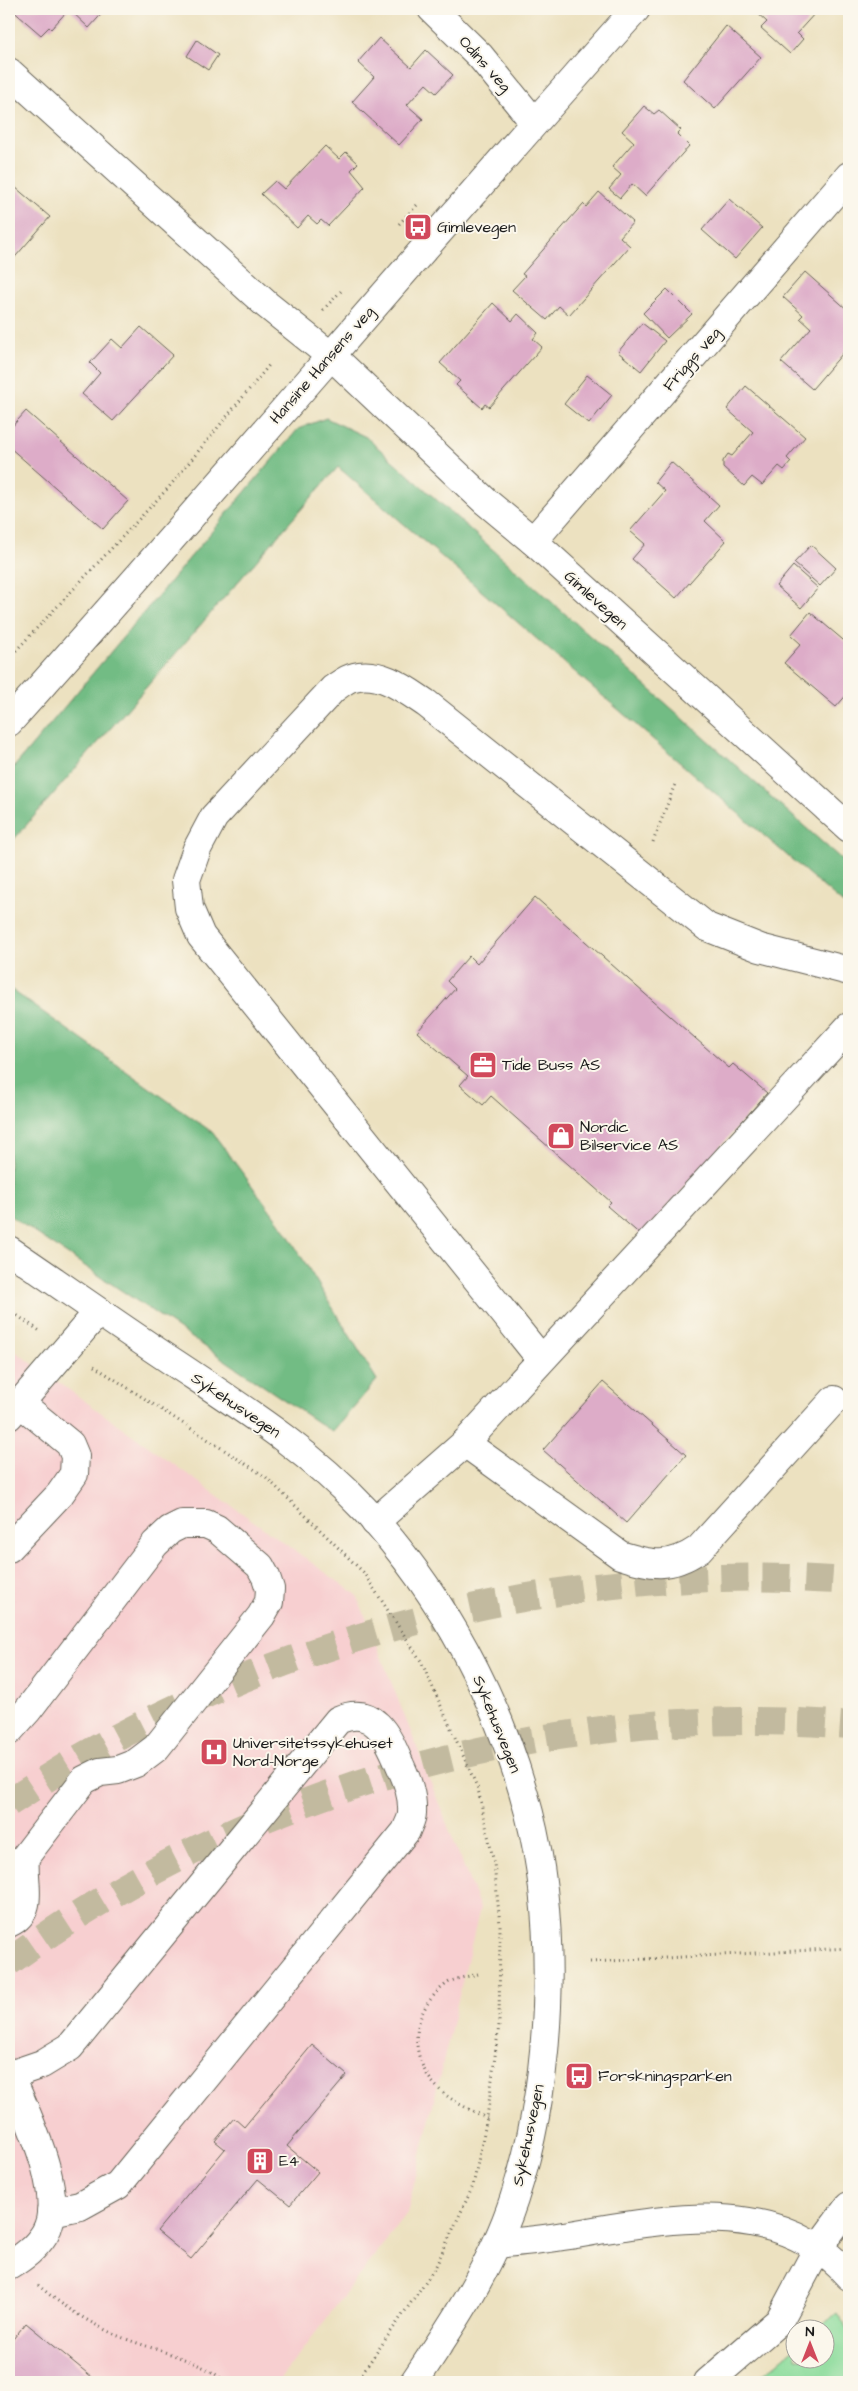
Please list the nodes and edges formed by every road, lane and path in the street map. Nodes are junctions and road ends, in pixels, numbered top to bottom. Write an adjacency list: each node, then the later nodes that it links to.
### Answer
1 (432, 9): 4 (street, Odins veg)
2 (636, 9): 4 (street, Hansine Hansens veg)
3 (9, 72): 6 (street, Gimlevegen)
4 (534, 122): 6 (street, Hansine Hansens veg)
5 (849, 176): 8 (street, Friggs veg)
6 (330, 355): 8 (street, Gimlevegen); 10 (street, Hansine Hansens veg)
7 (270, 364): 9 (path)
8 (533, 541): 12 (street, Gimlevegen)
9 (9, 658)
10 (9, 722)
11 (675, 784): 13 (path)
12 (846, 819)
13 (641, 874): 14 (street); 20 (street)
14 (849, 971)
15 (849, 1026): 20 (street)
16 (9, 1250): 18 (street, Sykehusvegen)
17 (9, 1310): 19 (path)
18 (98, 1312): 22 (street); 24 (street, Sykehusvegen)
19 (47, 1336)
20 (541, 1359): 23 (street)
21 (834, 1400): 23 (street)
22 (14, 1409): 25 (street)
23 (465, 1442): 24 (street)
24 (375, 1522): 35 (street, Sykehusvegen)
25 (9, 1548)
26 (9, 1732): 27 (street)
27 (9, 1923)
28 (849, 1948): 29 (path)
29 (590, 1962)
30 (478, 1974): 32 (path)
31 (9, 2074): 34 (street); 34 (street)
32 (487, 2118)
33 (849, 2206): 36 (street)
34 (51, 2212): 37 (street)
35 (497, 2244): 36 (street); 40 (street, Sykehusvegen)
36 (818, 2248): 38 (street); 41 (street)
37 (11, 2265): 39 (path)
38 (849, 2276)
39 (225, 2382)
40 (414, 2382)
41 (708, 2382)

